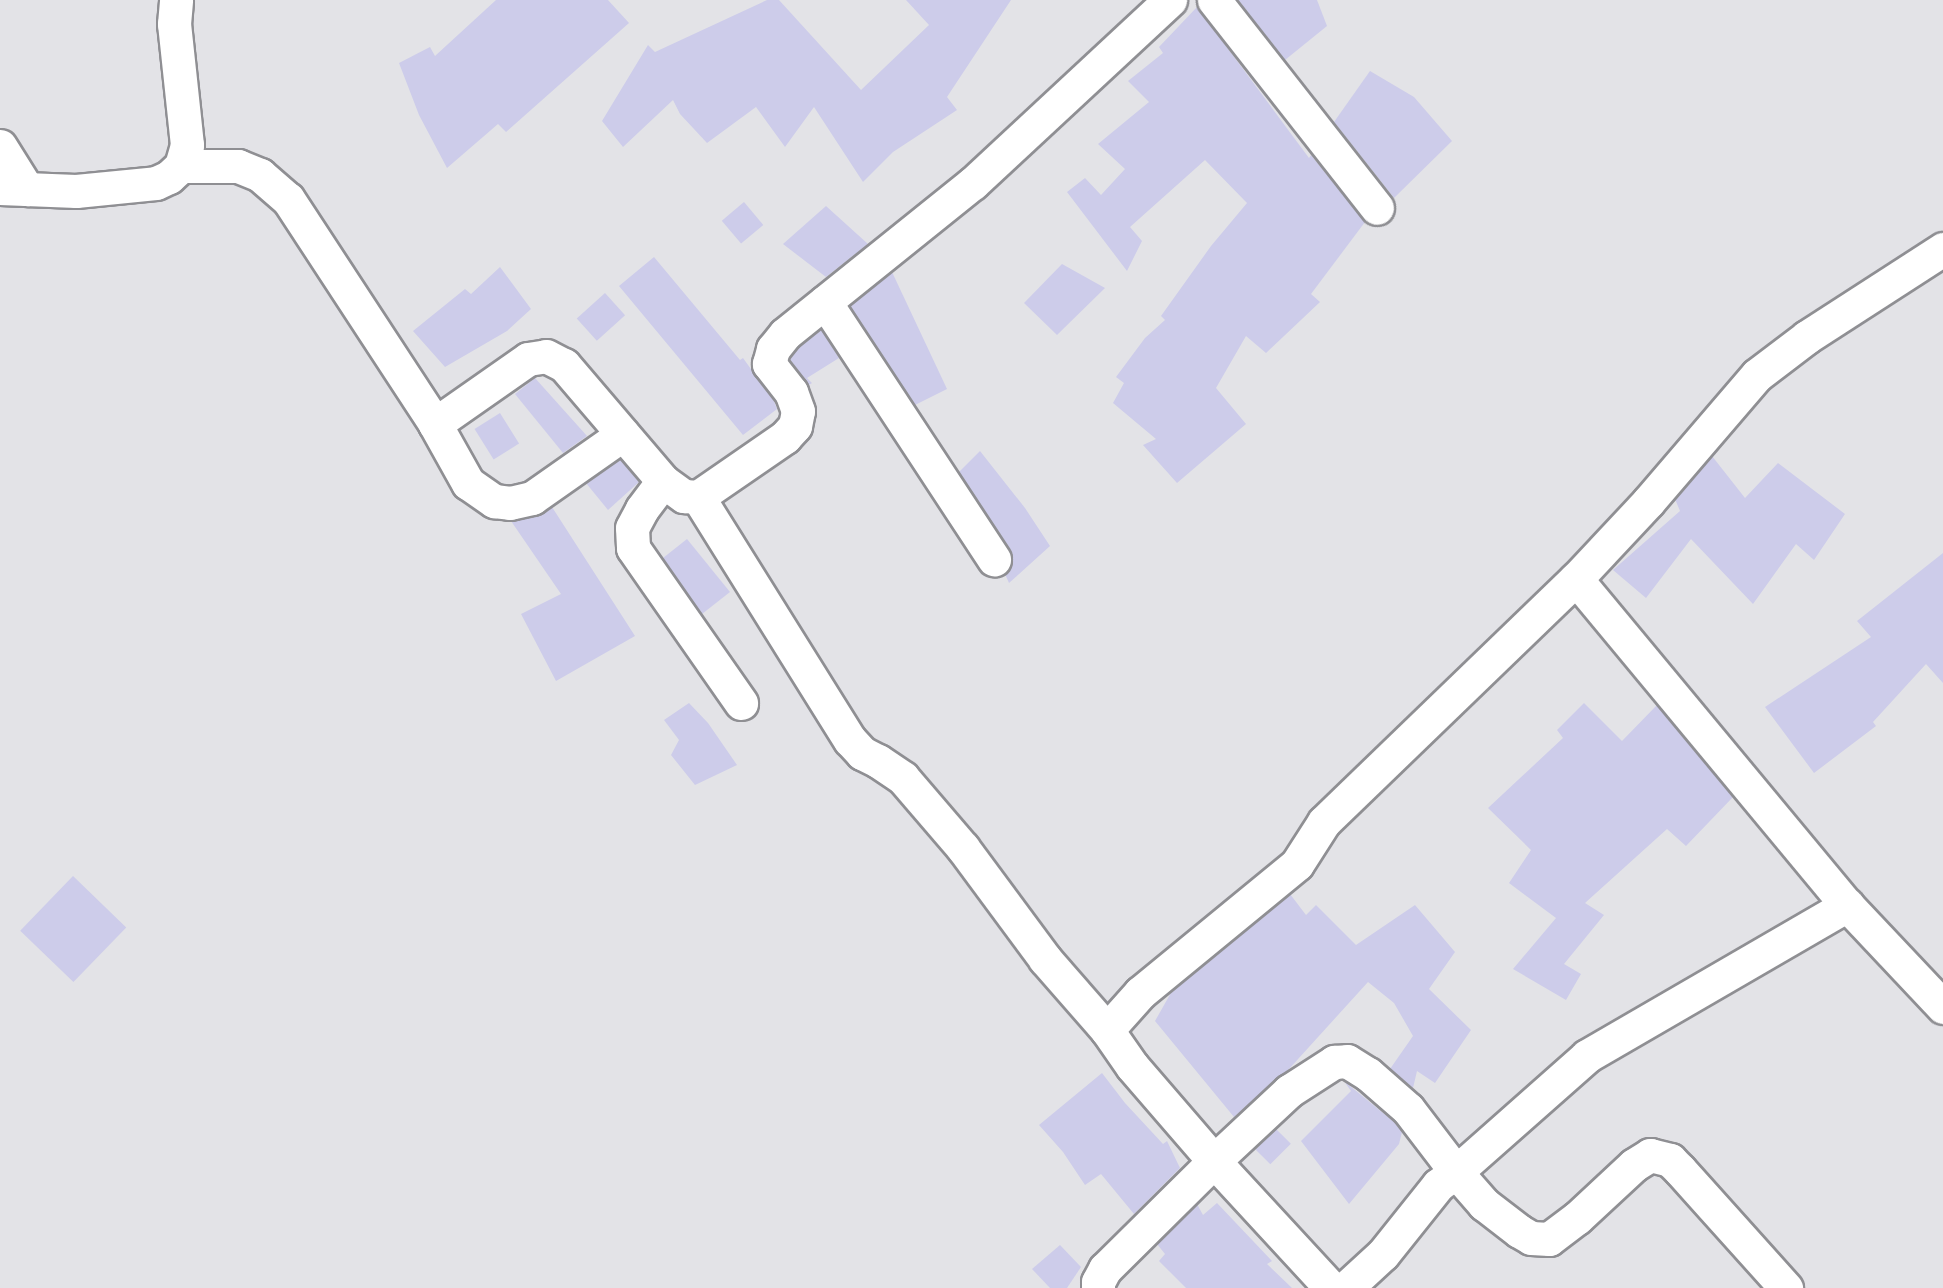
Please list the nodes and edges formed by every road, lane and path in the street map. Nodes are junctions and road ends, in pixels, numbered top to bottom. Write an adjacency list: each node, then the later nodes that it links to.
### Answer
1 (176, 0): 5 (street)
2 (1170, 0): 9 (street)
3 (1214, 0): 7 (street)
4 (0, 146): 6 (street)
5 (181, 166): 6 (street); 10 (street)
6 (14, 189)
7 (1377, 208)
8 (1943, 249): 15 (street)
9 (825, 302): 13 (street); 14 (street)
10 (435, 424): 11 (street); 11 (street)
11 (623, 434): 12 (street)
12 (663, 481): 13 (street); 16 (street)
13 (698, 497): 19 (street)
14 (994, 559)
15 (1576, 579): 17 (street); 19 (street)
16 (741, 704)
17 (1847, 905): 18 (street); 21 (street)
18 (1943, 1007)
19 (1107, 1030): 20 (street)
20 (1214, 1161): 21 (street); 22 (street); 23 (street)
21 (1456, 1172): 24 (street); 25 (street)
22 (1098, 1288)
23 (1331, 1288)
24 (1346, 1288)
25 (1786, 1288)

